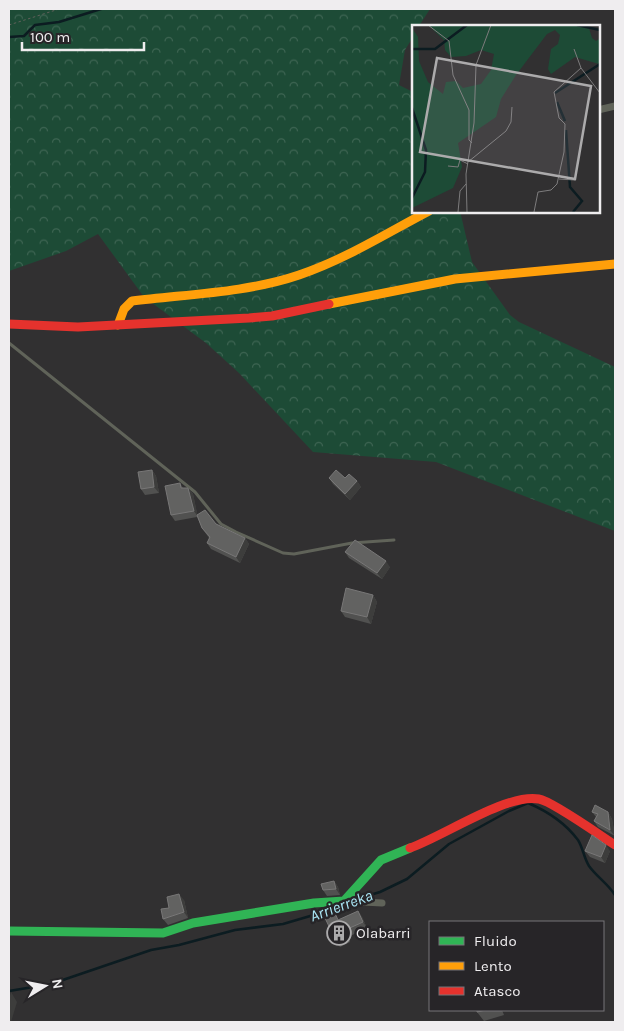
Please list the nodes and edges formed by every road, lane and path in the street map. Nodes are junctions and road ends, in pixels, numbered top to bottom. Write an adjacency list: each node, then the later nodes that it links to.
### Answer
1 (59, 9): 2 (path)
2 (9, 25)
3 (615, 106): 4 (street)
4 (599, 110)
5 (427, 212): 8 (street)
6 (615, 264): 8 (street)
7 (9, 324): 8 (street)
8 (118, 325)
9 (9, 343): 10 (lane)
10 (394, 540)
11 (615, 844): 12 (street)
12 (344, 902): 13 (street); 14 (street)
13 (382, 903)
14 (9, 931)

